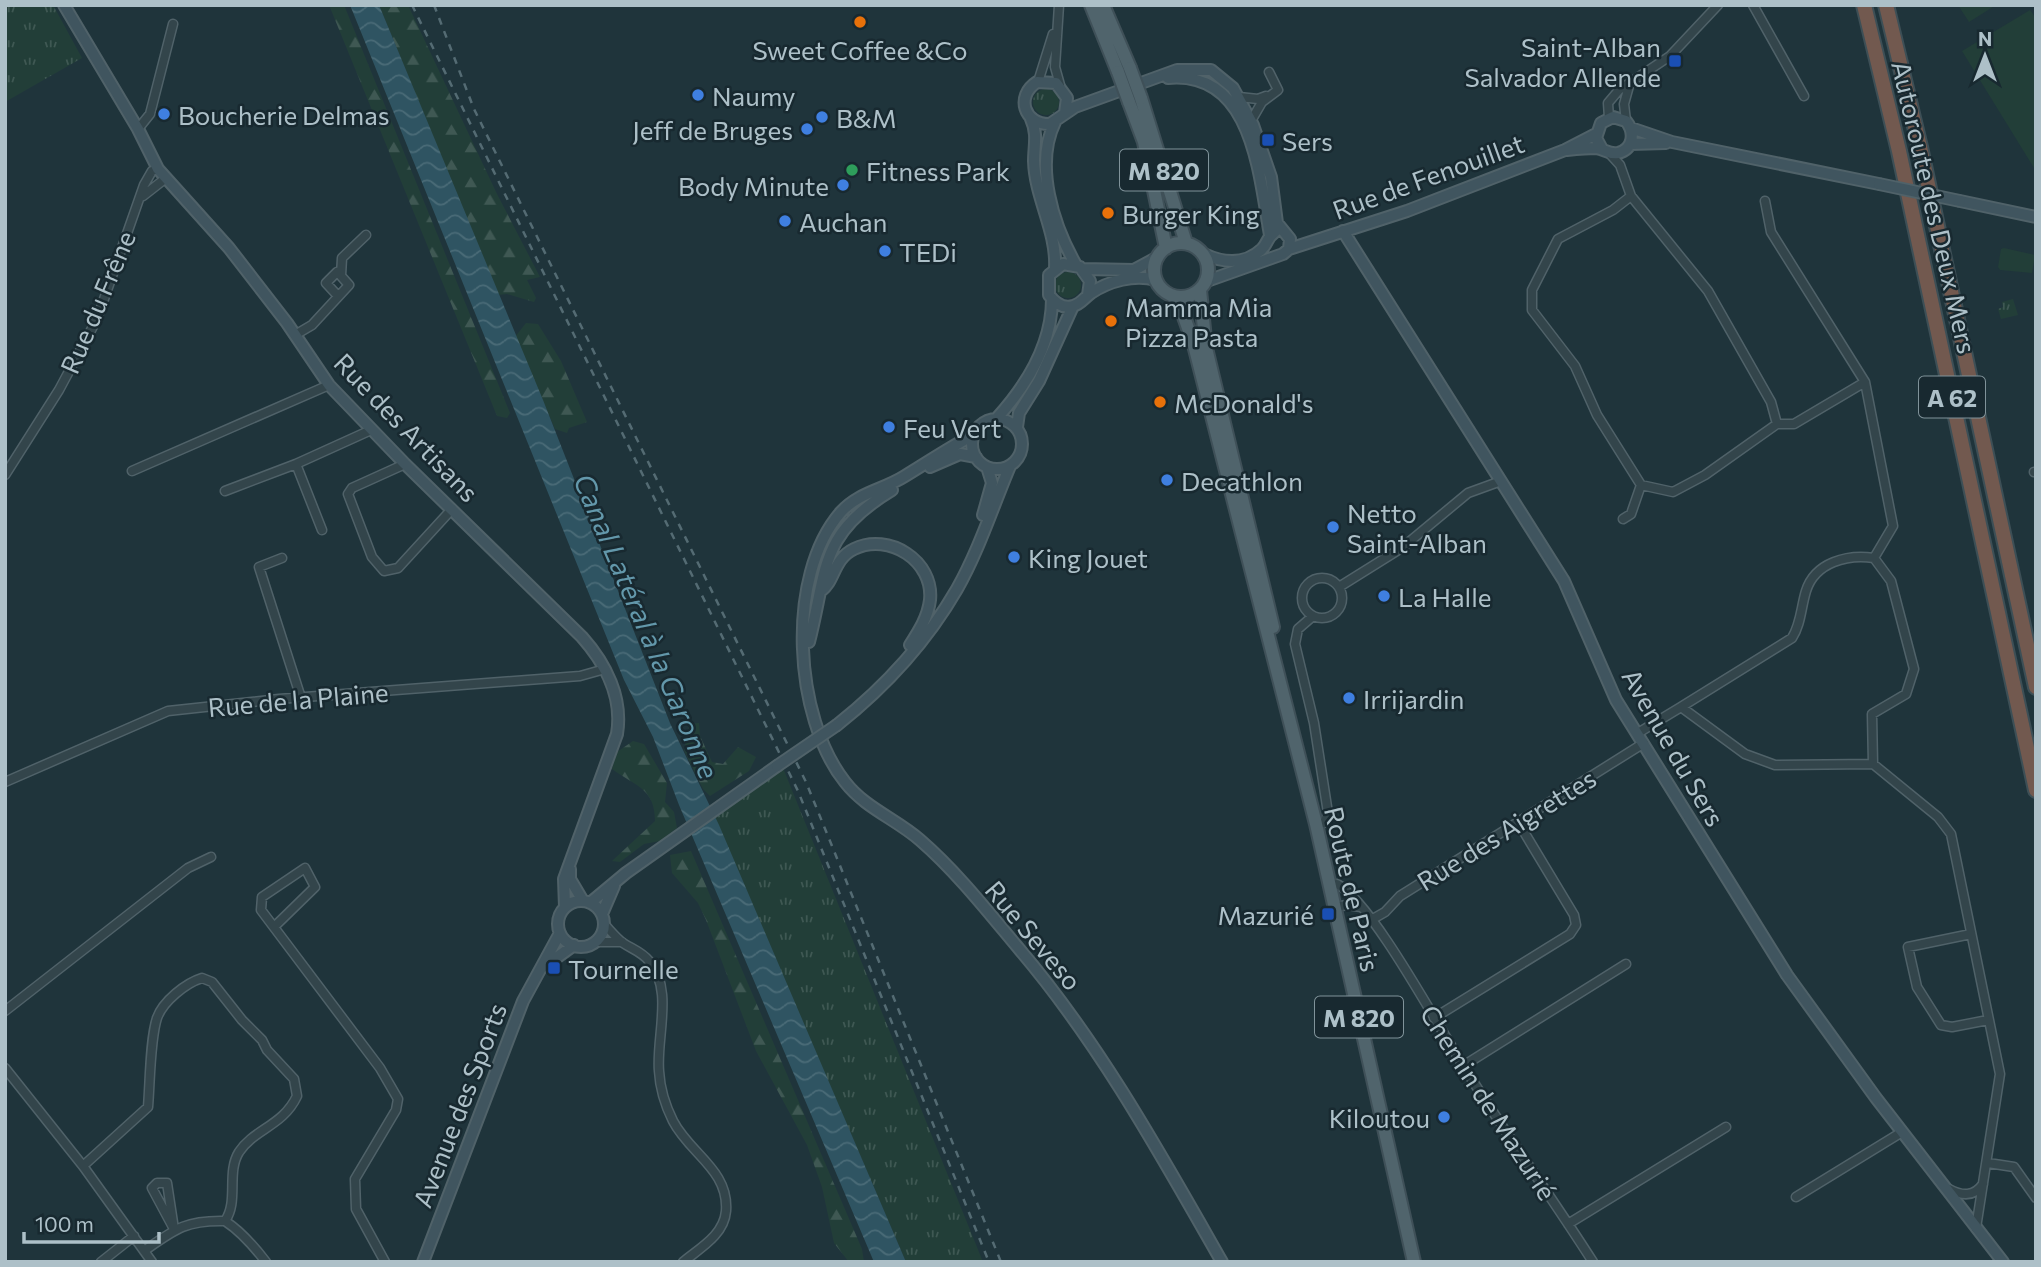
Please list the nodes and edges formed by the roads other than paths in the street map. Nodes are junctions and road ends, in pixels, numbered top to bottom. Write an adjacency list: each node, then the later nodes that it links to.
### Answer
1 (64, 5): 27 (main road, Rue des Artisans)
2 (1091, 5): 10 (main road, M 820)
3 (1103, 5): 10 (main road, M 820)
4 (1718, 5): 14 (street)
5 (1753, 5): 17 (street)
6 (1864, 5): 92 (highway, Autoroute des Deux Mers / A 62)
7 (1886, 5): 85 (highway, Autoroute des Deux Mers / A 62)
8 (1058, 10): 13 (street); 15 (street)
9 (173, 24): 27 (street)
10 (1124, 70): 20 (main road, M 820, bridge)
11 (1269, 72): 16 (street)
12 (1155, 79): 18 (main road); 19 (main road); 41 (main road)
13 (1038, 82): 15 (main road); 23 (main road)
14 (1629, 86): 21 (street); 26 (street)
15 (1063, 89): 19 (main road); 22 (main road)
16 (1272, 93): 18 (street); 24 (street)
17 (1804, 96)
18 (1239, 97): 24 (main road)
19 (1098, 98): 22 (main road)
20 (1135, 100): 42 (main road, M 820); 43 (main road, M 820)
21 (1608, 112): 26 (main road, Rue de Fenouillet); 28 (main road, Rue de Fenouillet)
22 (1065, 113): 25 (main road)
23 (1031, 119): 25 (main road); 46 (main road)
24 (1251, 121): 41 (main road)
25 (1055, 122): 45 (main road)
26 (1629, 125): 29 (main road, Rue de Fenouillet); 30 (main road)
27 (138, 129): 34 (main road, Rue des Artisans)
28 (1596, 134): 31 (main road, Rue de Fenouillet); 32 (main road)
29 (1672, 142): 30 (main road, Rue de Fenouillet); 38 (main road, Rue de Fenouillet, bridge)
30 (1628, 147): 32 (main road, Rue de Fenouillet); 33 (street)
31 (1564, 150): 32 (main road, Rue de Fenouillet); 39 (main road, Rue de Fenouillet)
32 (1606, 152): 33 (street)
33 (1620, 164): 35 (street)
34 (162, 174): 36 (street, Rue du Frêne); 36 (street, Rue du Frêne); 55 (main road, Rue des Artisans)
35 (1631, 196): 59 (street); 71 (street)
36 (141, 198): 69 (street, Rue du Frêne)
37 (1765, 201): 56 (street)
38 (2036, 217)
39 (1343, 231): 41 (main road, Rue de Fenouillet); 70 (main road, Avenue du Sers)
40 (366, 236): 47 (street)
41 (1279, 240): 44 (main road); 49 (main road)
42 (1186, 243): 43 (main road); 44 (main road)
43 (1162, 252): 45 (main road); 48 (main road)
44 (1204, 254): 49 (main road)
45 (1079, 267): 46 (main road); 50 (main road)
46 (1055, 268): 53 (main road)
47 (341, 276): 51 (street); 51 (street)
48 (1156, 280): 50 (main road); 52 (main road)
49 (1203, 286): 52 (main road); 90 (main road, Route de Paris / M 820)
50 (1088, 295): 54 (main road)
51 (338, 296): 55 (street)
52 (1177, 297): 90 (main road, Route de Paris / M 820)
53 (1052, 299): 54 (main road); 58 (main road)
54 (1073, 306): 60 (main road)
55 (295, 335): 57 (main road, Rue des Artisans)
56 (1865, 382): 59 (street); 77 (street)
57 (329, 385): 61 (main road, Rue des Artisans); 68 (street)
58 (997, 418): 60 (main road); 62 (main road)
59 (1777, 424): 71 (street)
60 (1017, 427): 66 (main road)
61 (372, 430): 64 (street); 65 (main road, Rue des Artisans)
62 (973, 435): 63 (main road); 82 (main road, Rue Seveso)
63 (975, 457): 67 (main road); 79 (main road, Rue Seveso)
64 (296, 464): 72 (street); 75 (street)
65 (405, 464): 73 (main road, Rue des Artisans); 73 (street)
66 (1010, 466): 67 (main road); 81 (main road)
67 (987, 467): 81 (main road)
68 (132, 471)
69 (5, 475)
70 (1501, 481): 78 (street); 88 (main road, Avenue du Sers)
71 (1642, 485): 74 (street)
72 (225, 491)
73 (452, 509): 83 (main road, Rue des Artisans)
74 (1623, 519)
75 (322, 530)
76 (282, 558): 86 (street)
77 (1874, 558): 87 (street, Rue des Aigrettes); 89 (street)
78 (1339, 587): 80 (street); 80 (street)
79 (818, 592): 82 (main road, Rue Seveso); 84 (main road)
80 (1313, 616): 93 (street)
81 (938, 618): 84 (main road)
82 (806, 659): 138 (main road, Rue Seveso)
83 (605, 669): 86 (street, Rue de la Plaine); 96 (main road, Rue des Artisans)
84 (887, 681): 98 (main road, bridge)
85 (2036, 687)
86 (302, 698): 91 (street, Rue de la Plaine)
87 (1681, 707): 88 (street, Rue des Aigrettes); 89 (street)
88 (1641, 738): 94 (street, Rue des Aigrettes); 119 (main road, Avenue du Sers)
89 (1873, 764): 107 (street)
90 (1303, 772): 93 (main road, Route de Paris / M 820)
91 (5, 782)
92 (2036, 790)
93 (1322, 822): 97 (main road, Route de Paris / M 820)
94 (1518, 822): 104 (street, Rue des Aigrettes); 114 (street)
95 (211, 857): 113 (street)
96 (570, 866): 99 (main road); 100 (main road, Rue des Artisans)
97 (1330, 885): 101 (main road, Route de Paris / M 820); 102 (street, Chemin de Mazurié)
98 (614, 886): 99 (main road); 103 (main road)
99 (587, 902): 100 (main road); 103 (main road)
100 (565, 907): 106 (main road)
101 (1335, 907): 102 (street); 139 (main road, Route de Paris / M 820)
102 (1361, 907): 104 (street, Chemin de Mazurié)
103 (603, 919): 108 (main road); 109 (street)
104 (1371, 920): 114 (street, Chemin de Mazurié)
105 (274, 927): 105 (street); 135 (street)
106 (560, 933): 110 (main road); 112 (main road, Avenue des Sports)
107 (1971, 934): 115 (street); 115 (street)
108 (594, 942): 109 (street); 110 (main road)
109 (622, 942): 137 (street)
110 (574, 945): 112 (main road, Avenue des Sports)
111 (1626, 964): 116 (street)
112 (542, 967): 136 (main road, Avenue des Sports)
113 (5, 1011)
114 (1434, 1018): 116 (street, Chemin de Mazurié)
115 (1989, 1020): 120 (street)
116 (1463, 1066): 127 (street, Chemin de Mazurié)
117 (5, 1068): 121 (street)
118 (1726, 1127): 127 (street)
119 (1902, 1132): 123 (main road, Avenue du Sers); 124 (street)
120 (1988, 1163): 122 (street); 125 (street)
121 (83, 1166): 126 (street); 130 (street)
122 (1985, 1182): 123 (street); 128 (street)
123 (1941, 1183): 128 (main road, Avenue du Sers)
124 (1796, 1197)
125 (2036, 1198)
126 (225, 1221): 129 (street); 134 (street)
127 (1568, 1224): 140 (street, Chemin de Mazurié)
128 (1976, 1228): 141 (main road, Avenue du Sers)
129 (174, 1229): 129 (street); 131 (street)
130 (134, 1236): 131 (street); 132 (street)
131 (144, 1251): 133 (street)
132 (101, 1262)
133 (152, 1262)
134 (266, 1262)
135 (384, 1262)
136 (423, 1262)
137 (683, 1262)
138 (1222, 1262)
139 (1415, 1262)
140 (1593, 1262)
141 (2003, 1262)

